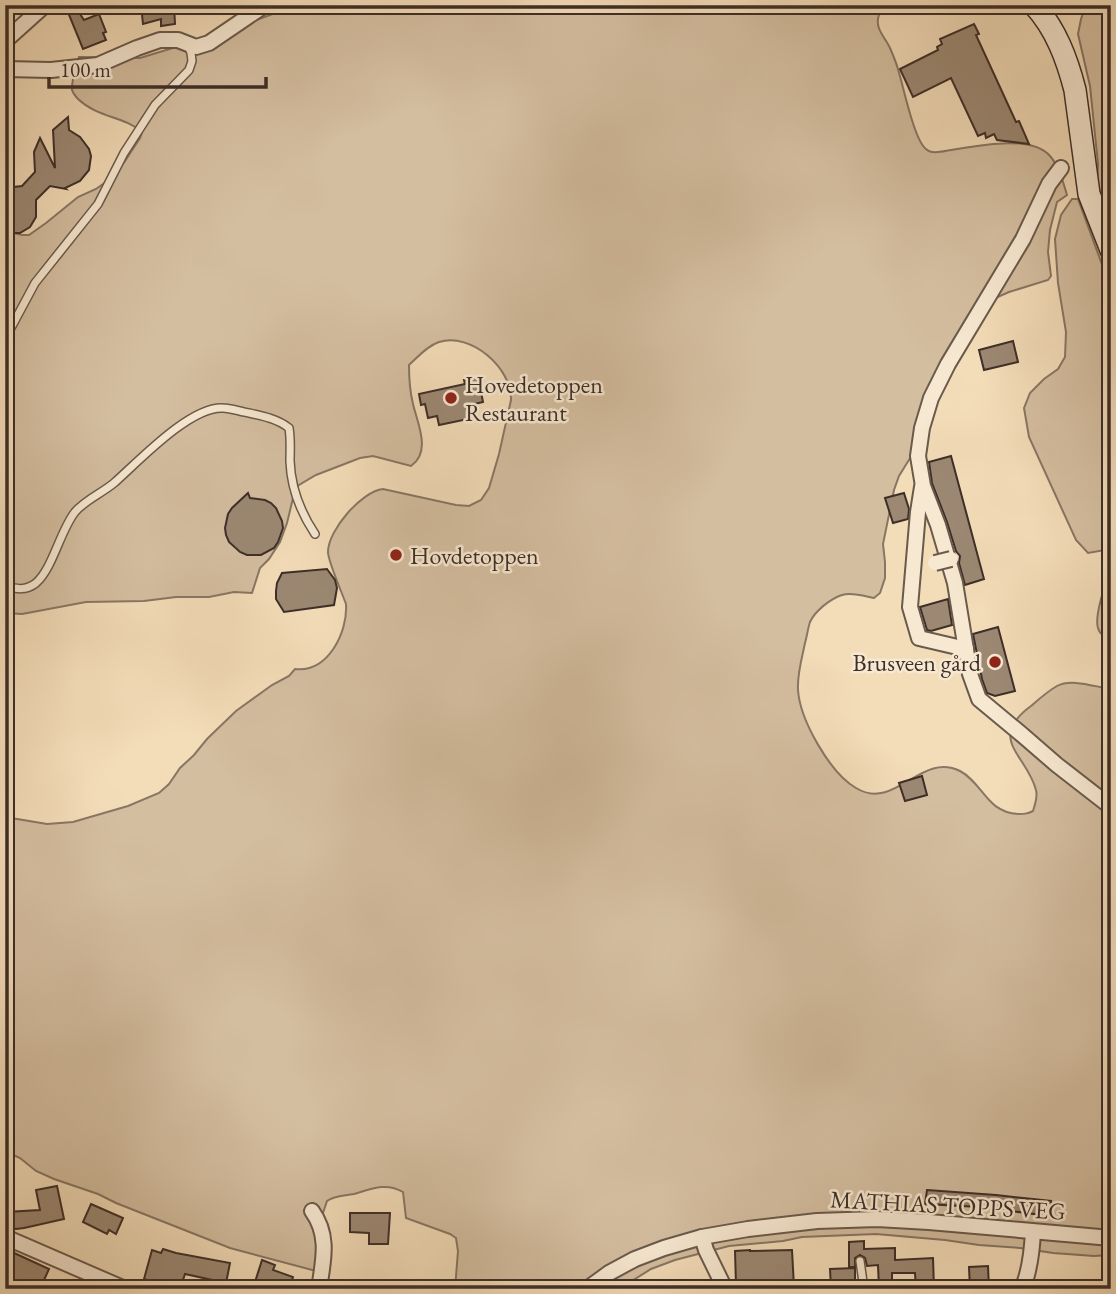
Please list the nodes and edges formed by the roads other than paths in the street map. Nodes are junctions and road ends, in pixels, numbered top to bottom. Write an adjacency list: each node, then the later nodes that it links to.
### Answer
1 (45, 5): 4 (street)
2 (265, 5): 5 (street)
3 (1034, 5): 8 (main road)
4 (5, 41)
5 (187, 44): 6 (street); 10 (lane)
6 (5, 69)
7 (1061, 168): 8 (lane); 11 (street)
8 (1085, 170): 9 (main road)
9 (1111, 250)
10 (5, 339)
11 (923, 486): 14 (street); 16 (street)
12 (315, 534): 15 (lane)
13 (951, 559): 14 (street, bridge)
14 (913, 567): 16 (street)
15 (5, 586)
16 (966, 649): 17 (street)
17 (1111, 807)
18 (312, 1211): 25 (street)
19 (1033, 1232): 21 (street, MATHIAS TOPPS VEG); 22 (street, MATHIAS TOPPS VEG); 29 (street)
20 (5, 1237): 24 (street)
21 (702, 1237): 26 (street, MATHIAS TOPPS VEG); 27 (street)
22 (1111, 1238)
23 (860, 1261): 28 (lane)
24 (125, 1289)
25 (320, 1289)
26 (587, 1289)
27 (725, 1289)
28 (864, 1289)
29 (1023, 1289)

